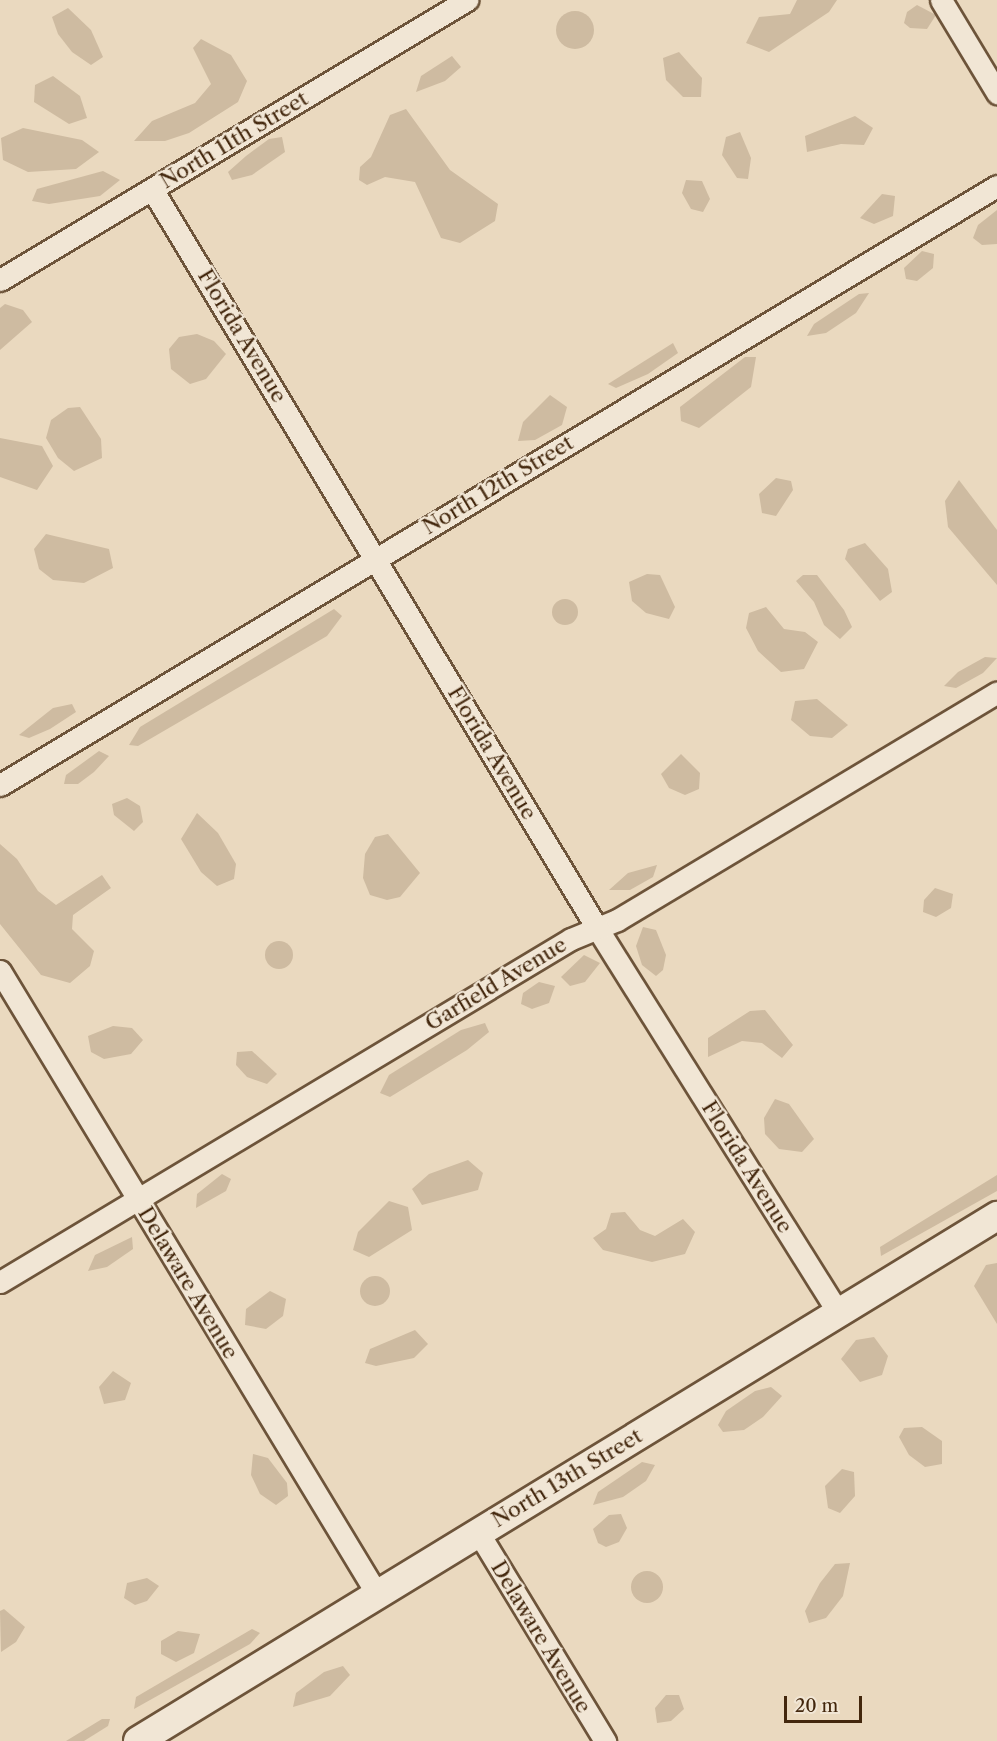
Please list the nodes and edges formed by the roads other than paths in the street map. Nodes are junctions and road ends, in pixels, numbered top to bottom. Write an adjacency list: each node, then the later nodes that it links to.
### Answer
1 (467, 0): 5 (street, North 11th Street)
2 (941, 0): 3 (street)
3 (997, 93)
4 (997, 186): 7 (street, North 12th Street)
5 (152, 189): 6 (street, North 11th Street); 7 (street, Florida Avenue)
6 (0, 280)
7 (376, 559): 9 (street, North 12th Street); 10 (street, Florida Avenue)
8 (997, 693): 10 (street, Garfield Avenue)
9 (0, 785)
10 (597, 928): 12 (street, Garfield Avenue); 15 (street, Florida Avenue)
11 (0, 971): 12 (street, Delaware Avenue)
12 (138, 1199): 14 (street, Garfield Avenue); 17 (street, Delaware Avenue)
13 (997, 1216): 15 (street, North 13th Street)
14 (0, 1282)
15 (838, 1312): 16 (street, North 13th Street)
16 (478, 1532): 17 (street, North 13th Street); 19 (street, Delaware Avenue)
17 (377, 1594): 18 (street, North 13th Street)
18 (138, 1741)
19 (605, 1741)

